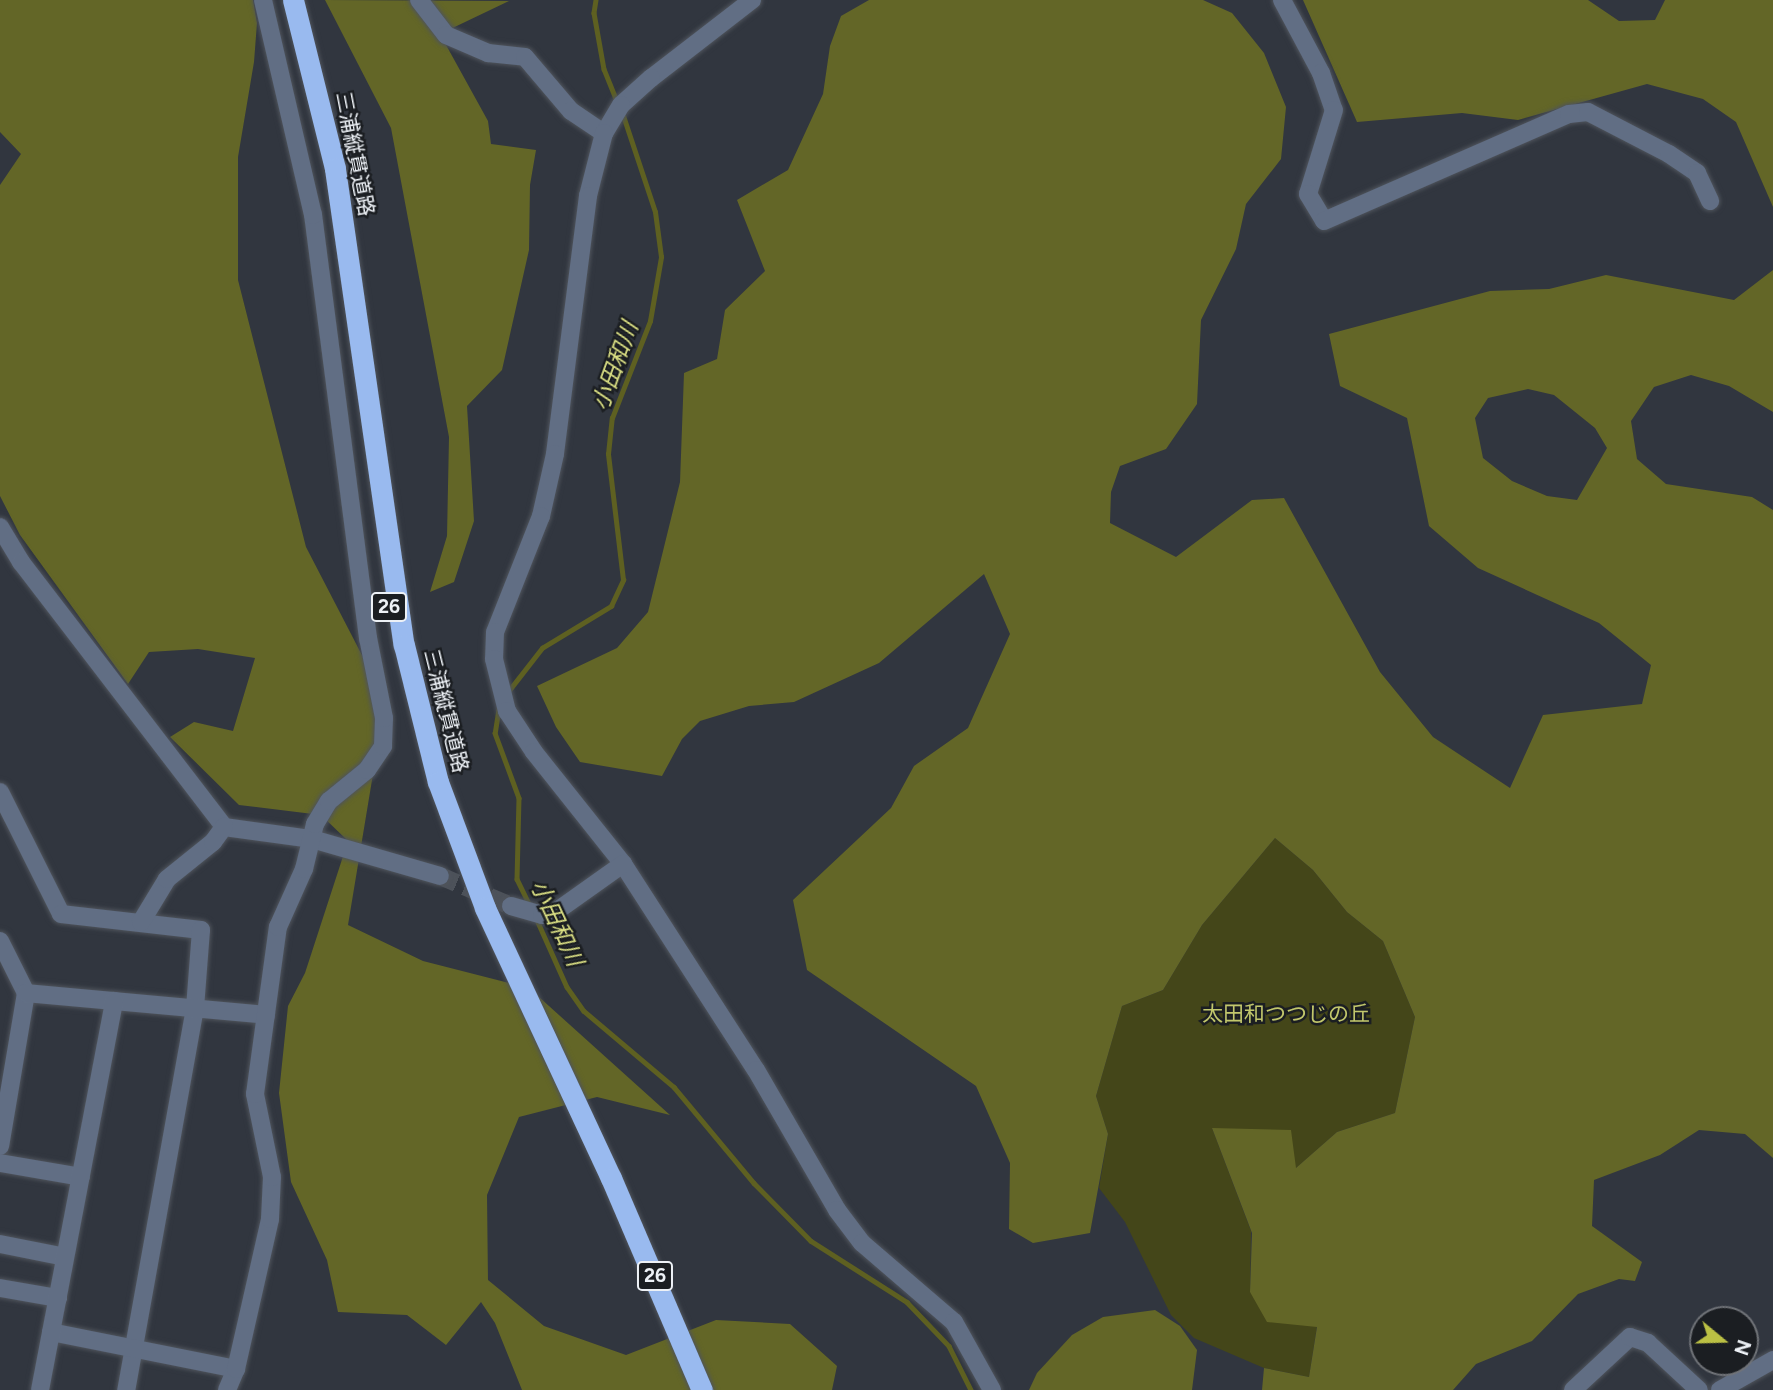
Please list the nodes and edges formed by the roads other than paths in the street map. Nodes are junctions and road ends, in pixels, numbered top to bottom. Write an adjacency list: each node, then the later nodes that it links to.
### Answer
1 (263, 0): 12 (street)
2 (284, 0): 25 (highway, 三浦縦貫道路 / 26)
3 (293, 0): 25 (highway, 三浦縦貫道路 / 26)
4 (419, 0): 7 (street)
5 (752, 0): 7 (street)
6 (1282, 0): 8 (street)
7 (604, 133): 13 (street)
8 (1710, 201)
9 (0, 527): 11 (street)
10 (0, 792): 16 (street)
11 (224, 827): 12 (street); 16 (street)
12 (312, 839): 14 (street); 21 (street)
13 (623, 863): 15 (street); 38 (street)
14 (440, 876)
15 (511, 906)
16 (141, 922): 20 (street)
17 (0, 941): 18 (street)
18 (26, 993): 19 (street); 22 (street)
19 (114, 1001): 20 (street); 24 (street)
20 (195, 1008): 21 (street); 31 (street)
21 (266, 1015): 33 (street)
22 (0, 1146)
23 (0, 1163): 24 (street)
24 (81, 1177): 27 (street)
25 (607, 1181): 34 (highway, 三浦縦貫道路 / 26)
26 (0, 1244): 27 (street)
27 (65, 1257): 29 (street)
28 (0, 1288): 29 (street)
29 (58, 1298): 30 (street)
30 (51, 1332): 31 (street); 35 (street)
31 (135, 1349): 33 (street); 36 (street)
32 (1773, 1360): 41 (street)
33 (236, 1369): 37 (street)
34 (695, 1384)
35 (40, 1390)
36 (126, 1390)
37 (226, 1390)
38 (992, 1390)
39 (1573, 1390): 40 (street)
40 (1699, 1390)
41 (1720, 1390)

